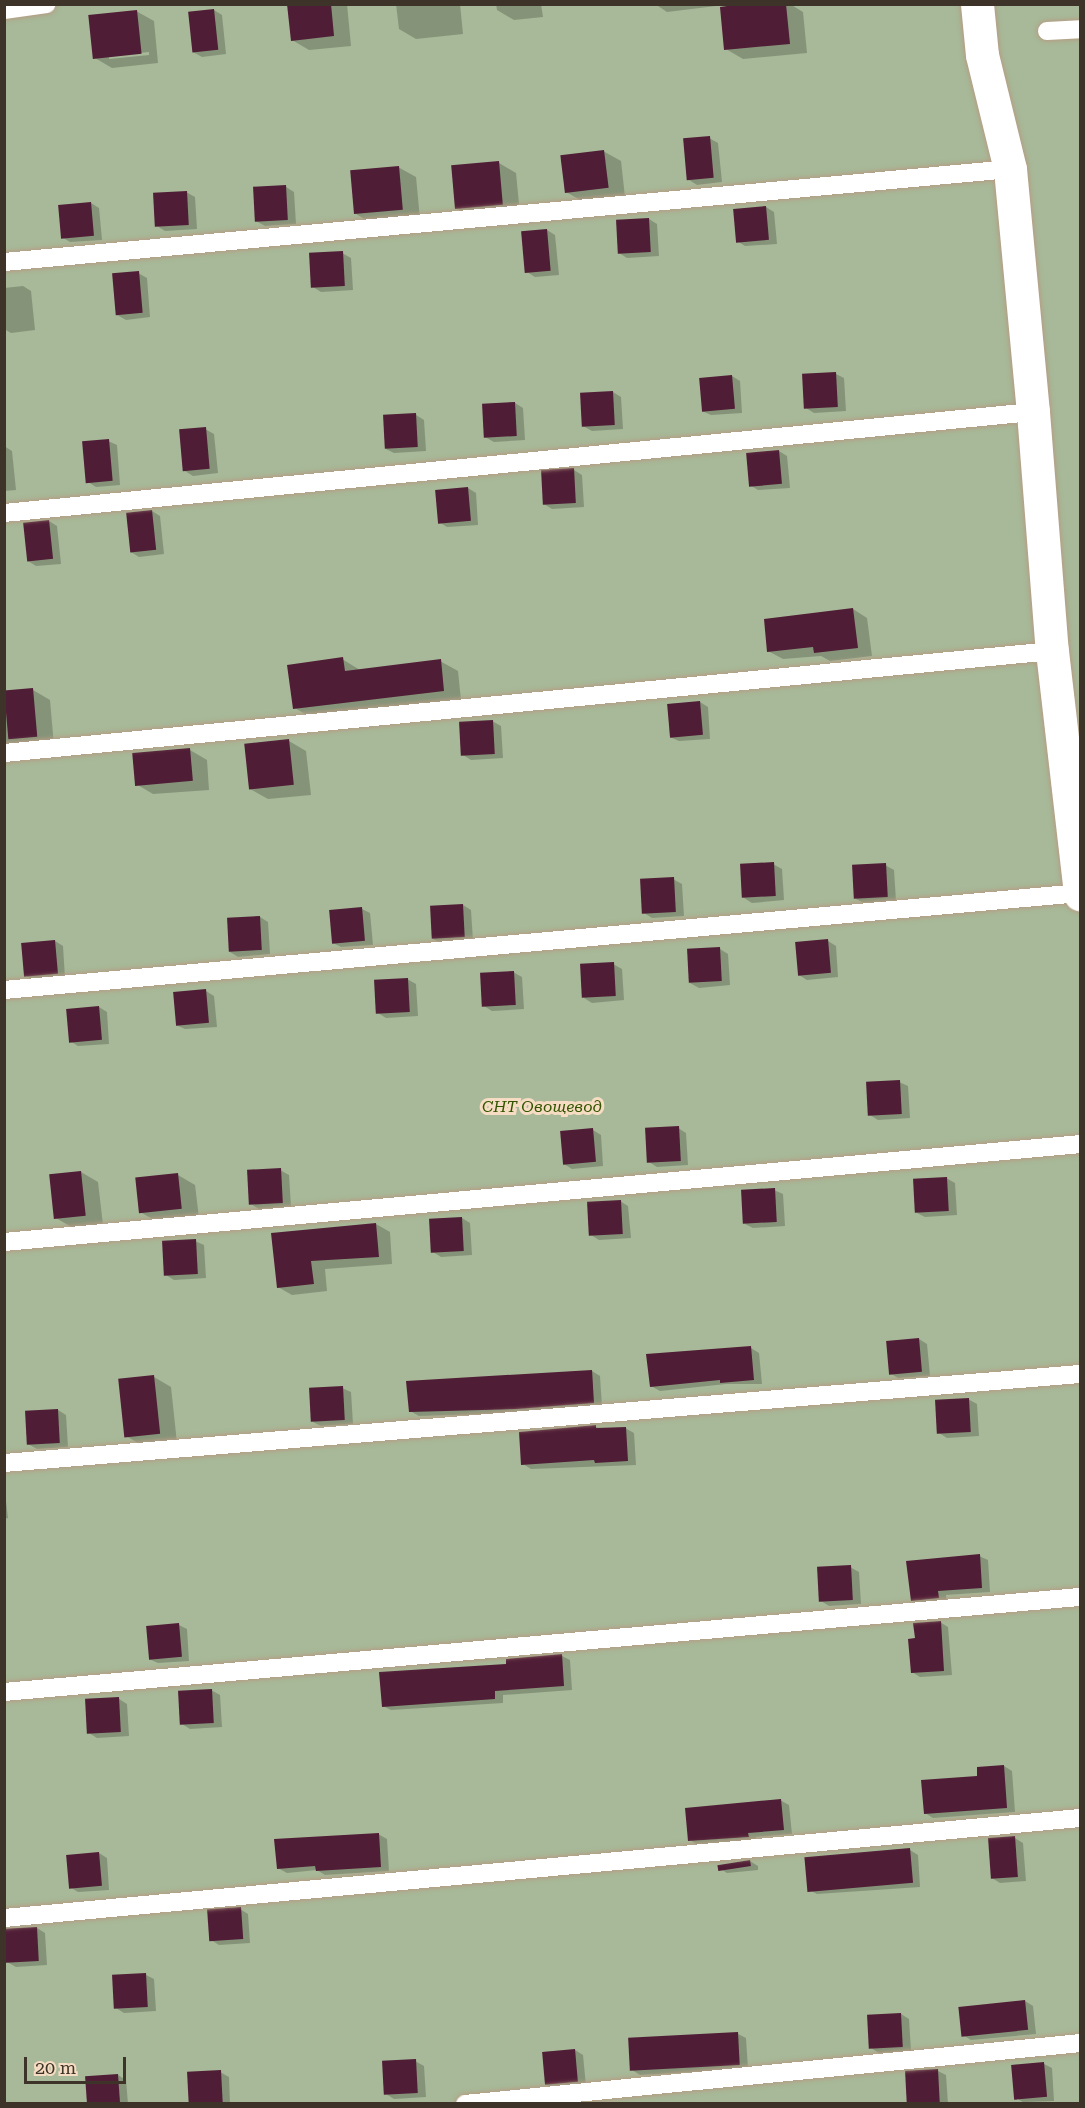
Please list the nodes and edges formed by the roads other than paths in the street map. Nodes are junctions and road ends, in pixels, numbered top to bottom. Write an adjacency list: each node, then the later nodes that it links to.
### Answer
1 (47, 4): 3 (lane)
2 (977, 4): 6 (street)
3 (4, 10)
4 (1080, 29): 5 (lane)
5 (1047, 31)
6 (1010, 169): 7 (lane); 8 (street)
7 (4, 262)
8 (1033, 412): 9 (lane); 10 (street)
9 (4, 513)
10 (1052, 651): 11 (lane); 12 (street)
11 (4, 753)
12 (1080, 894): 13 (lane)
13 (4, 990)
14 (1080, 1144): 15 (lane)
15 (4, 1242)
16 (1080, 1374): 17 (lane)
17 (4, 1463)
18 (1080, 1597): 19 (lane)
19 (4, 1692)
20 (1080, 1818): 21 (lane)
21 (4, 1918)
22 (1080, 2043): 23 (lane)
23 (465, 2103)

